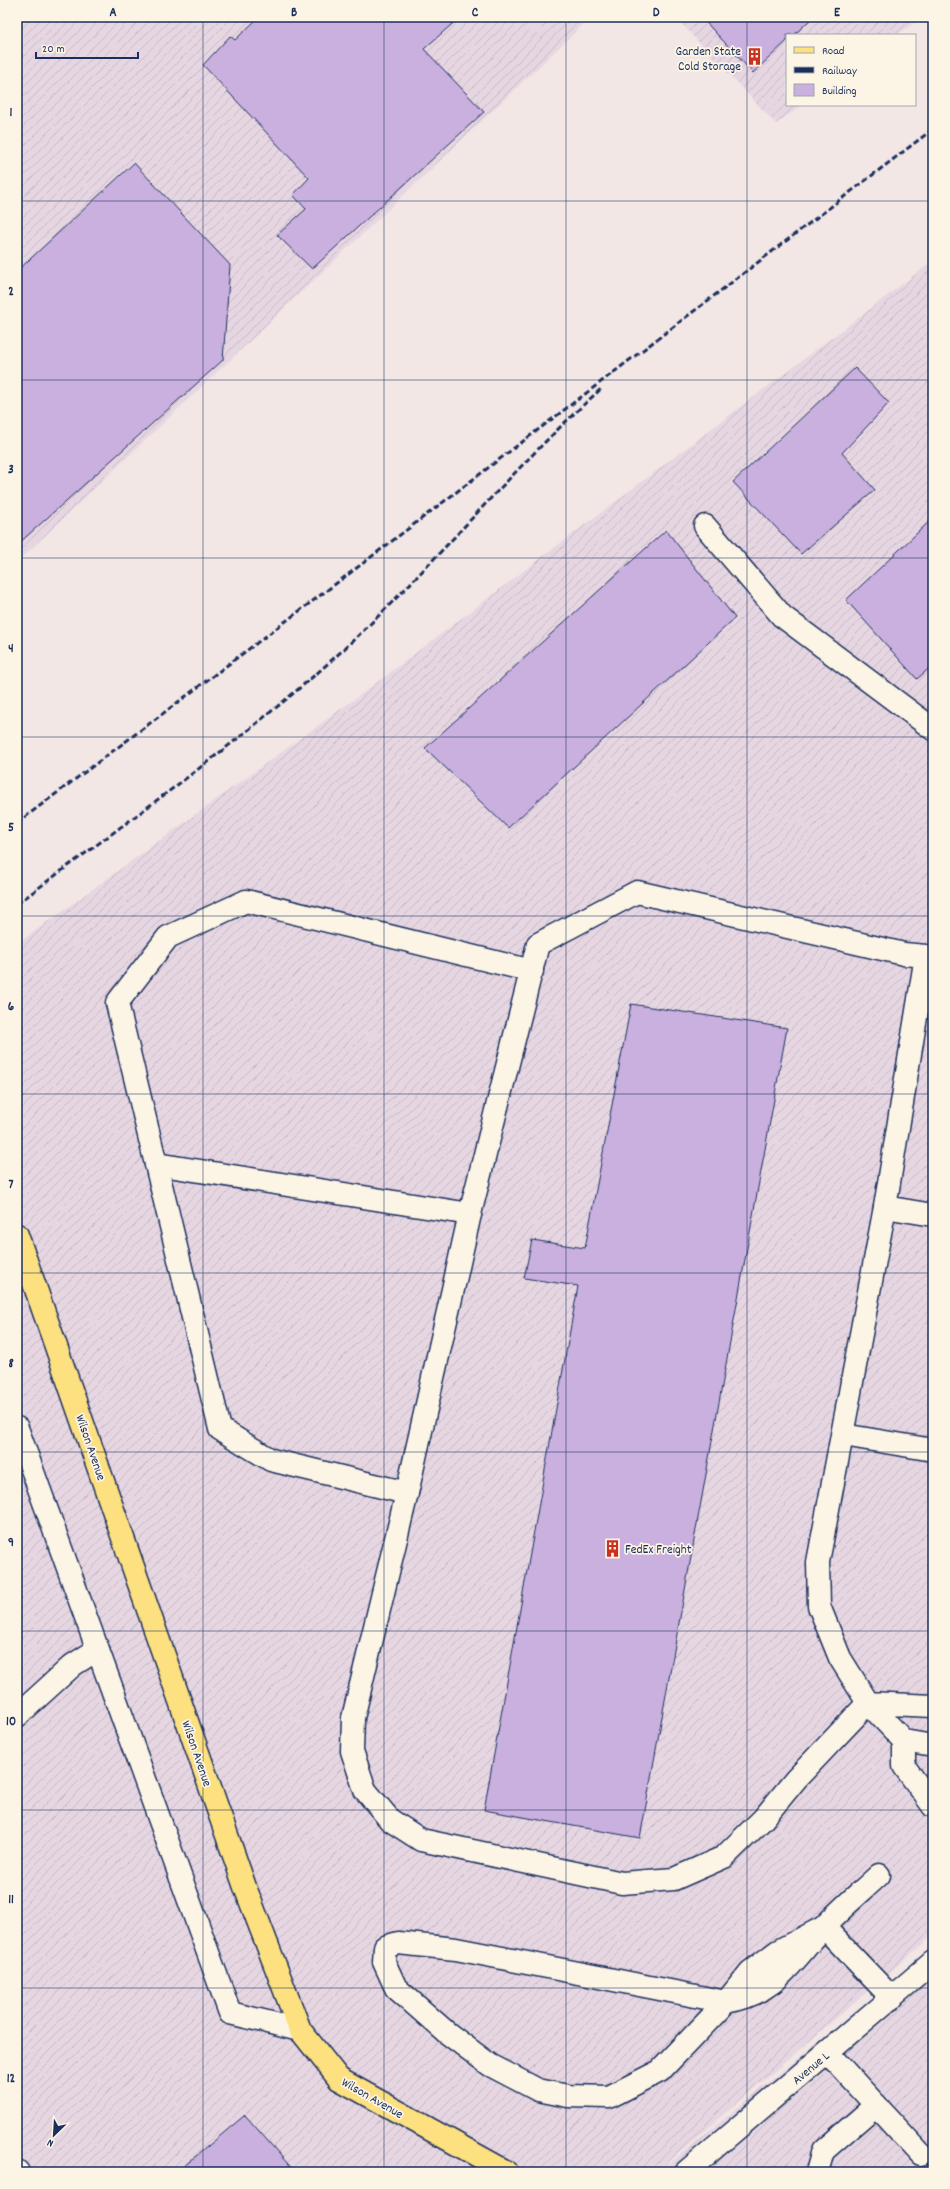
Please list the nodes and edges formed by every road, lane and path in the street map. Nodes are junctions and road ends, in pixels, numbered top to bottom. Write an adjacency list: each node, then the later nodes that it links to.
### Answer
1 (705, 526): 2 (street)
2 (933, 729)
3 (930, 958): 4 (street); 6 (street)
4 (532, 971): 5 (street); 7 (street)
5 (156, 1164): 7 (street); 13 (street)
6 (886, 1207): 8 (street); 11 (street)
7 (470, 1214): 13 (street)
8 (933, 1215)
9 (17, 1235): 26 (main road, Wilson Avenue)
10 (17, 1428): 14 (street)
11 (842, 1435): 12 (street); 15 (street)
12 (933, 1450)
13 (407, 1493): 15 (street)
14 (98, 1649): 17 (street); 26 (street)
15 (868, 1703): 16 (street); 18 (street)
16 (933, 1706)
17 (17, 1716)
18 (904, 1741): 19 (street); 20 (street)
19 (933, 1746)
20 (933, 1806)
21 (879, 1875): 22 (street)
22 (824, 1927): 24 (street); 25 (street)
23 (933, 1962): 24 (street, Avenue L)
24 (892, 1998): 27 (street, Avenue L)
25 (726, 2002): 25 (street)
26 (300, 2030): 30 (main road, Wilson Avenue)
27 (827, 2052): 28 (street); 31 (street, Avenue L)
28 (876, 2105): 29 (street); 32 (street)
29 (921, 2154)
30 (507, 2172)
31 (686, 2172)
32 (817, 2172)

